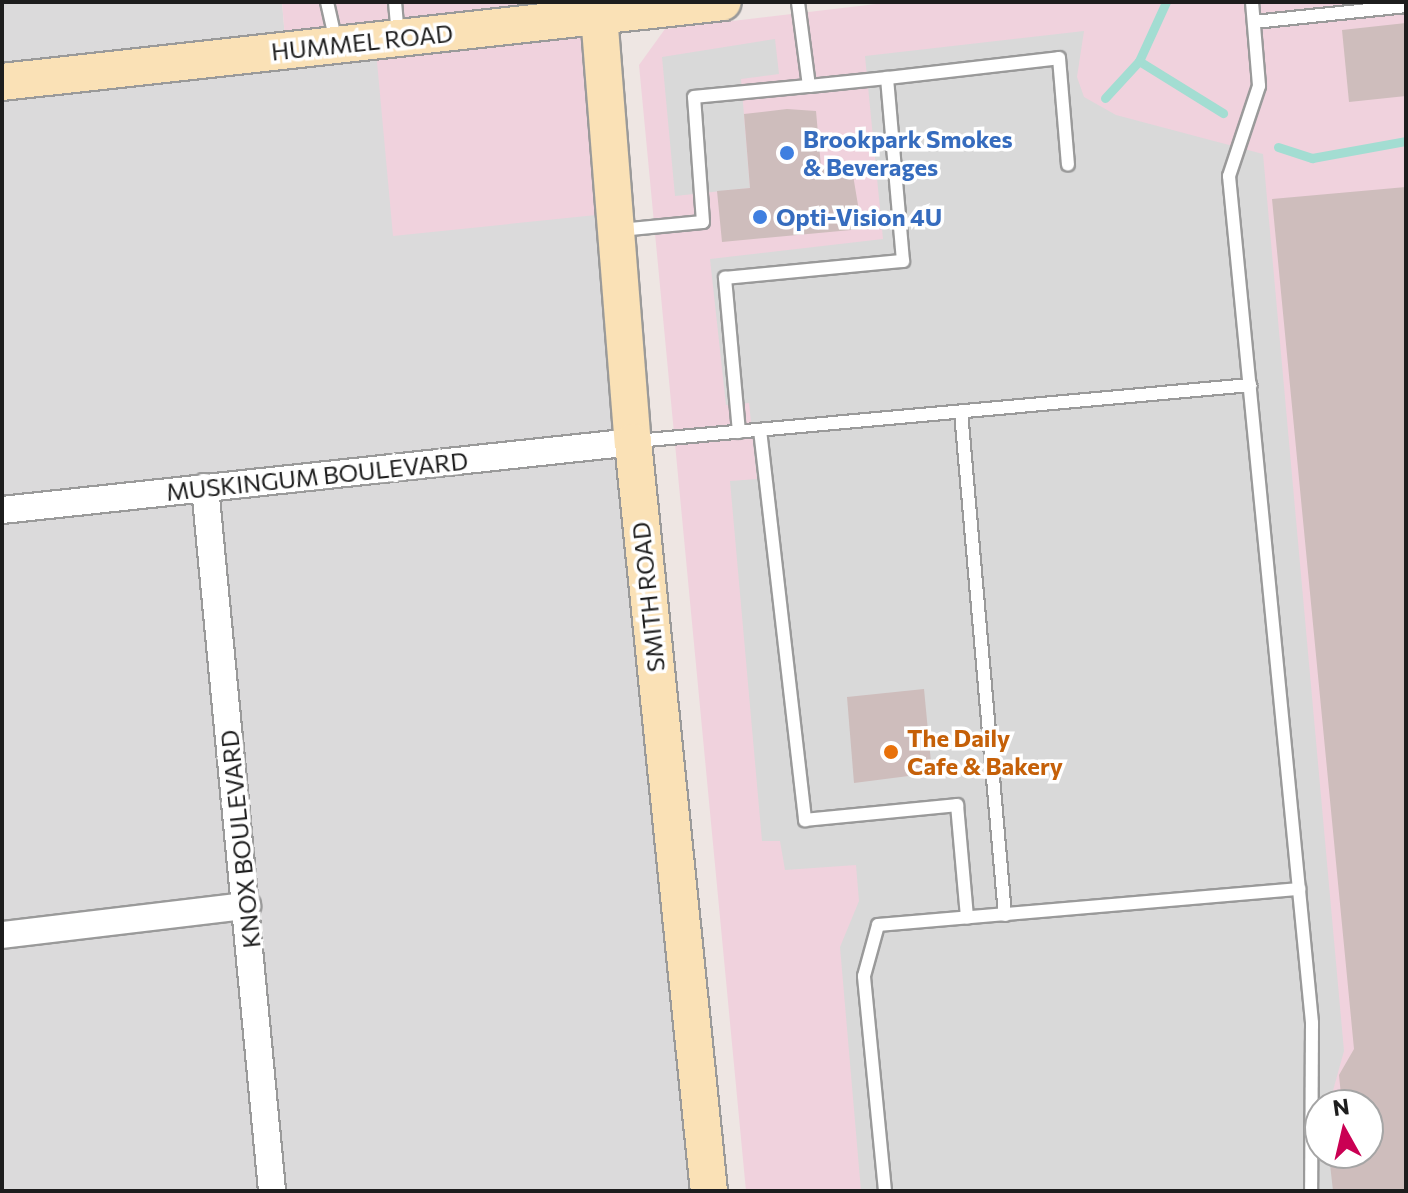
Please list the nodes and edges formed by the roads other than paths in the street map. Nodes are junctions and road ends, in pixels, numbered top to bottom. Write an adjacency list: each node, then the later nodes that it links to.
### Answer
1 (327, 2): 11 (lane)
2 (395, 2): 10 (lane)
3 (716, 2): 4 (main road, HUMMEL ROAD); 8 (main road, HUMMEL ROAD)
4 (723, 2)
5 (798, 2): 14 (lane)
6 (1252, 2): 9 (lane)
7 (1406, 6): 9 (lane)
8 (598, 9): 10 (main road, HUMMEL ROAD); 16 (main road, SMITH ROAD)
9 (1254, 22): 17 (lane)
10 (399, 38): 11 (main road, HUMMEL ROAD)
11 (337, 45): 13 (main road, HUMMEL ROAD)
12 (887, 78): 14 (lane); 15 (lane); 20 (lane)
13 (2, 82)
14 (809, 86): 16 (lane)
15 (1068, 165)
16 (616, 230): 21 (main road, SMITH ROAD)
17 (1250, 385): 18 (lane); 24 (lane)
18 (961, 412): 19 (lane); 26 (lane)
19 (760, 430): 20 (lane); 27 (lane)
20 (739, 432): 21 (lane)
21 (633, 442): 22 (street, MUSKINGUM BOULEVARD); 30 (main road, SMITH ROAD)
22 (205, 487): 23 (street, MUSKINGUM BOULEVARD); 25 (street, KNOX BOULEVARD)
23 (2, 510)
24 (1299, 889): 26 (lane); 32 (lane)
25 (247, 906): 28 (street); 29 (street, KNOX BOULEVARD)
26 (1005, 915): 27 (lane)
27 (967, 918): 31 (lane)
28 (2, 935)
29 (272, 1191)
30 (709, 1191)
31 (885, 1191)
32 (1311, 1191)

